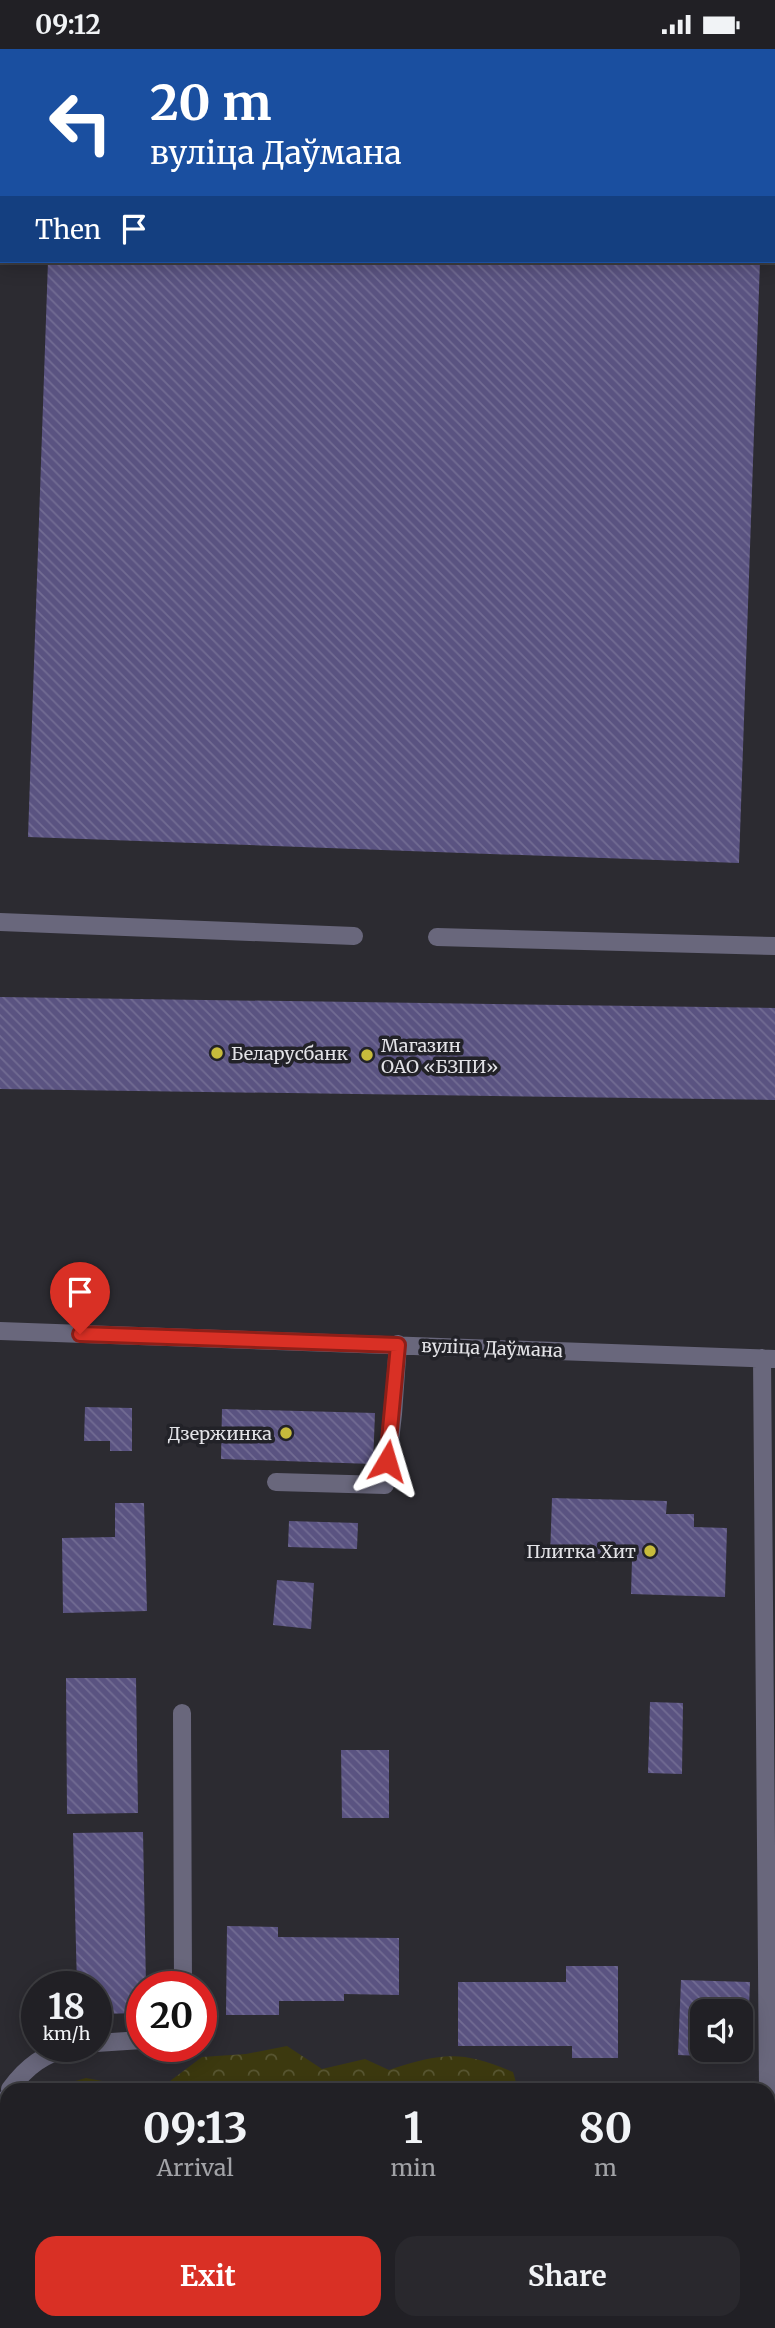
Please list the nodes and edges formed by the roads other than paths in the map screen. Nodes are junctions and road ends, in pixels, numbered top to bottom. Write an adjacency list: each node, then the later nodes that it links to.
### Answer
1 (0, 922): 2 (street)
2 (354, 936)
3 (437, 937): 4 (street)
4 (775, 946)
5 (0, 1331): 6 (street, вуліца Даўмана)
6 (398, 1345): 7 (street, вуліца Даўмана); 8 (street)
7 (768, 1358): 13 (street)
8 (275, 1482)
9 (182, 1713): 10 (street)
10 (183, 1971)
11 (36, 2062): 12 (street)
12 (15, 2083)
13 (768, 2083)

